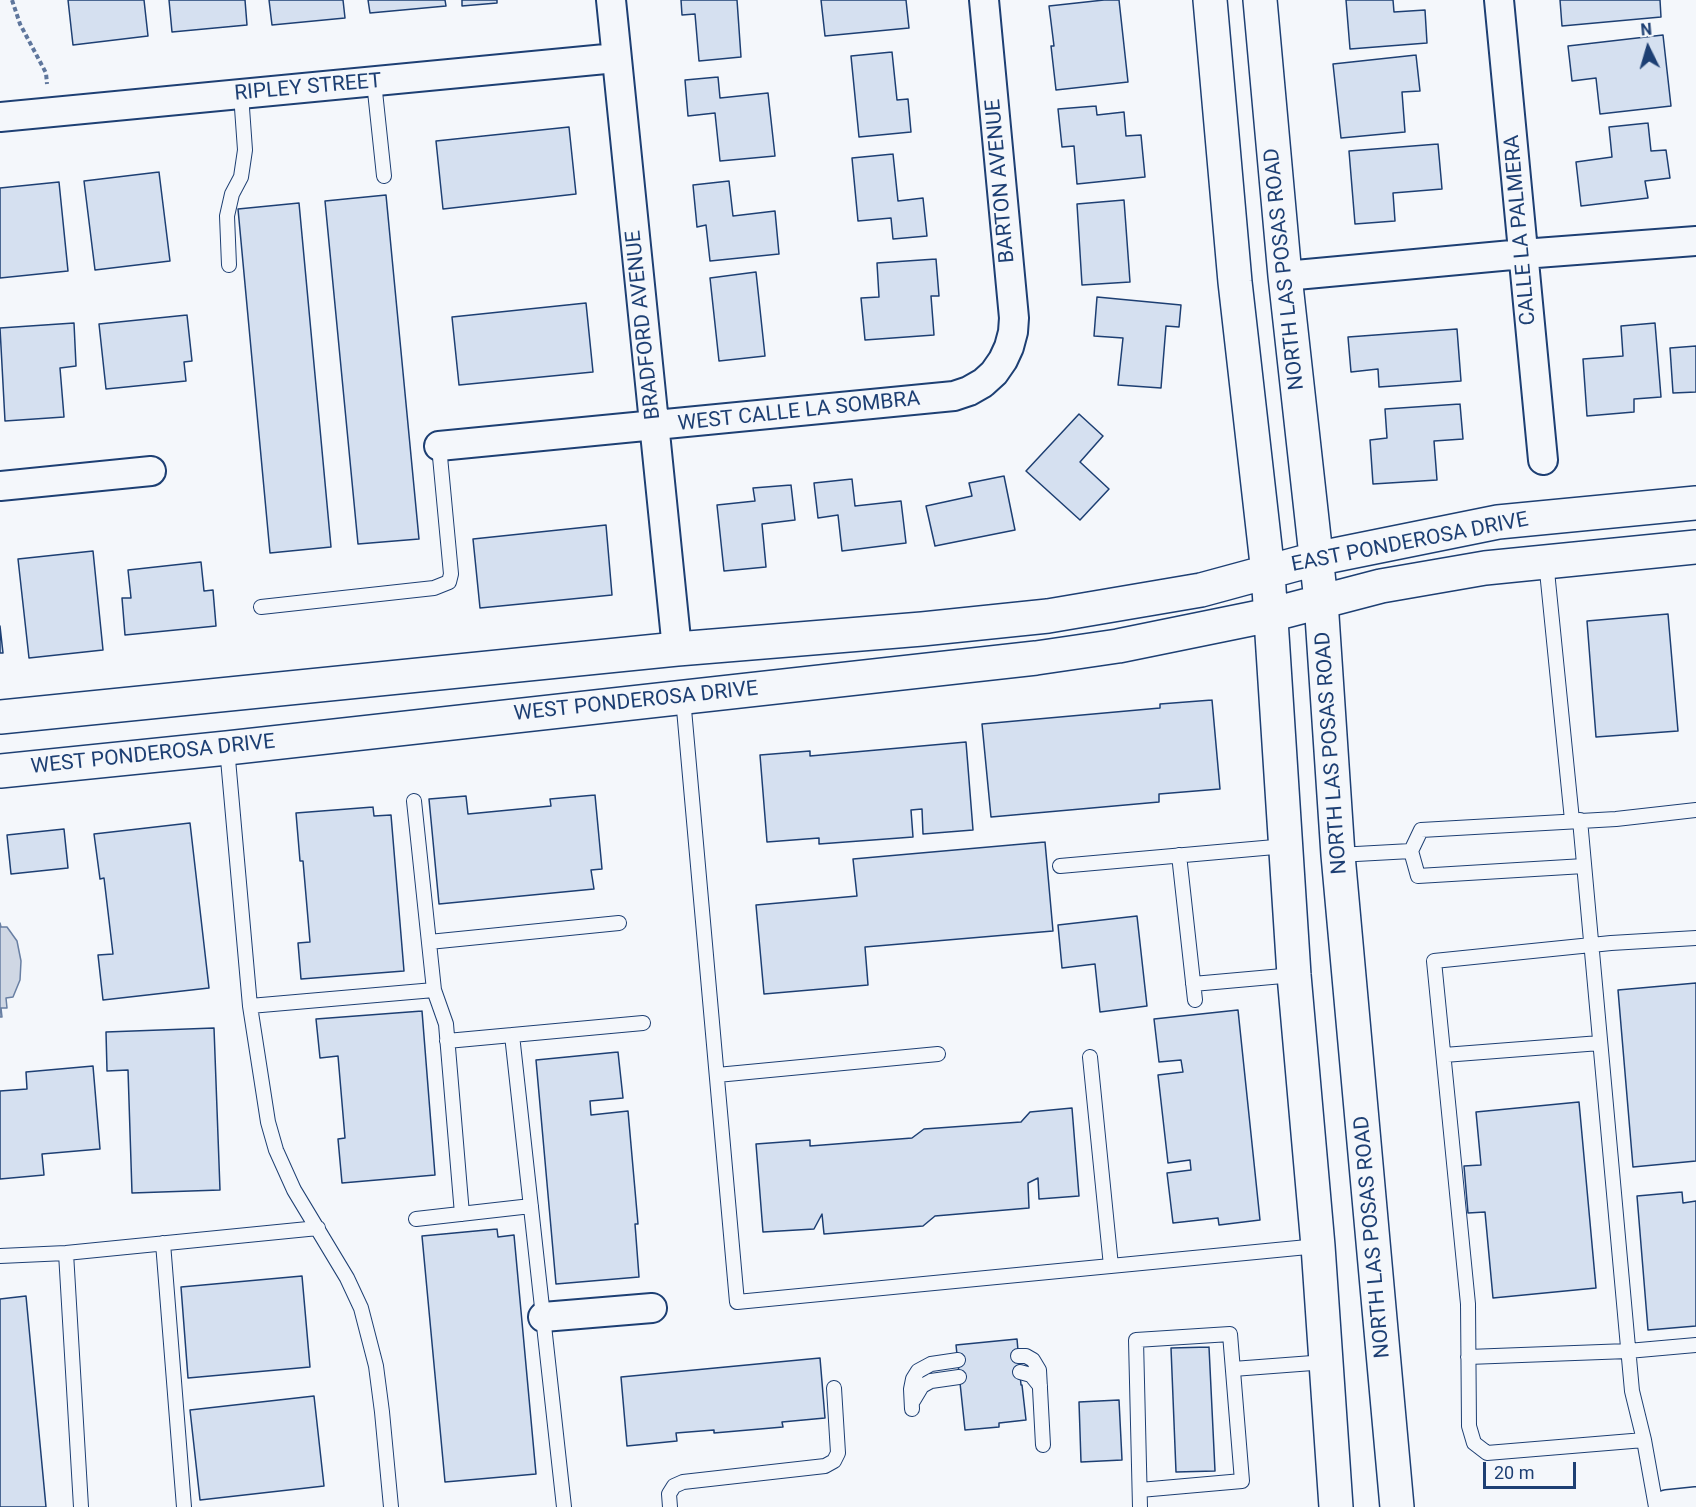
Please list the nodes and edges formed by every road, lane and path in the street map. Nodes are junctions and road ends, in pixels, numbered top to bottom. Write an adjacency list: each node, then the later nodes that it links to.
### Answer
1 (12, 0): 10 (path)
2 (610, 0): 7 (street, BRADFORD AVENUE)
3 (984, 0): 18 (street, BARTON AVENUE)
4 (1210, 0): 17 (main road)
5 (1260, 0): 16 (main road, NORTH LAS POSAS ROAD)
6 (1499, 0): 14 (street, CALLE LA PALMERA)
7 (616, 58): 8 (street, RIPLEY STREET); 19 (street, BRADFORD AVENUE)
8 (374, 82): 9 (street, RIPLEY STREET); 12 (lane)
9 (240, 94): 10 (street, RIPLEY STREET); 15 (lane)
10 (50, 113): 11 (street, RIPLEY STREET)
11 (0, 117)
12 (384, 176)
13 (1696, 241): 14 (street)
14 (1523, 254): 16 (street); 21 (street, CALLE LA PALMERA)
15 (229, 265)
16 (1285, 276): 17 (main road); 26 (main road, NORTH LAS POSAS ROAD)
17 (1235, 282): 28 (main road)
18 (1003, 360): 19 (street, WEST CALLE LA SOMBRA)
19 (654, 426): 20 (street, WEST CALLE LA SOMBRA); 32 (street, BRADFORD AVENUE)
20 (439, 446): 30 (lane)
21 (1543, 459)
22 (151, 471): 23 (street)
23 (0, 486)
24 (1696, 502): 26 (main road, EAST PONDEROSA DRIVE)
25 (1696, 547): 27 (main road, EAST PONDEROSA DRIVE)
26 (1316, 559): 28 (main road, EAST PONDEROSA DRIVE); 29 (main road, NORTH LAS POSAS ROAD)
27 (1546, 561): 29 (main road, EAST PONDEROSA DRIVE); 39 (lane)
28 (1268, 573): 31 (main road); 32 (main road)
29 (1321, 601): 31 (main road, EAST PONDEROSA DRIVE); 43 (main road, NORTH LAS POSAS ROAD)
30 (261, 607)
31 (1270, 615): 33 (main road, WEST PONDEROSA DRIVE); 40 (main road)
32 (677, 649): 33 (main road); 34 (main road)
33 (682, 698): 35 (main road, WEST PONDEROSA DRIVE); 62 (lane)
34 (0, 717)
35 (227, 748): 36 (main road, WEST PONDEROSA DRIVE); 54 (lane)
36 (0, 771)
37 (414, 801): 48 (lane)
38 (1696, 810): 39 (lane)
39 (1576, 820): 41 (lane); 45 (lane)
40 (1286, 846): 42 (lane); 50 (main road)
41 (1411, 851): 43 (lane); 45 (lane)
42 (1179, 855): 44 (lane); 51 (lane)
43 (1338, 855): 96 (main road, NORTH LAS POSAS ROAD)
44 (1060, 866)
45 (1584, 866): 49 (lane)
46 (619, 923): 48 (lane)
47 (1696, 938): 49 (lane)
48 (429, 942): 52 (lane)
49 (1591, 945): 58 (lane); 60 (lane)
50 (1294, 975): 51 (lane); 68 (main road)
51 (1193, 984): 53 (lane)
52 (434, 990): 54 (lane); 57 (lane)
53 (1195, 1000)
54 (250, 1006): 66 (lane)
55 (643, 1023): 56 (lane)
56 (512, 1035): 57 (lane); 63 (lane)
57 (447, 1041): 64 (lane)
58 (1600, 1044): 60 (lane); 75 (lane)
59 (938, 1054): 62 (lane)
60 (1444, 1055): 77 (lane)
61 (1090, 1057): 71 (lane)
62 (717, 1075): 71 (lane)
63 (531, 1206): 64 (lane); 73 (lane)
64 (462, 1214): 65 (lane)
65 (416, 1218)
66 (318, 1228): 67 (lane); 91 (lane)
67 (163, 1243): 69 (lane); 90 (lane)
68 (1318, 1246): 71 (lane); 79 (main road)
69 (66, 1253): 70 (lane); 89 (lane)
70 (0, 1256)
71 (1111, 1266)
72 (652, 1308): 73 (street)
73 (543, 1317): 92 (lane)
74 (1696, 1345): 75 (lane)
75 (1628, 1351): 77 (lane); 85 (lane)
76 (1018, 1356): 83 (lane)
77 (1468, 1357): 85 (lane)
78 (958, 1360): 82 (lane)
79 (1326, 1362): 80 (lane); 95 (main road)
80 (1233, 1369): 87 (lane); 87 (lane)
81 (1020, 1372): 83 (lane)
82 (959, 1377)
83 (1040, 1386): 86 (lane)
84 (834, 1388): 93 (lane)
85 (1644, 1440): 97 (lane)
86 (1043, 1445)
87 (1140, 1490): 94 (lane)
88 (1696, 1504): 98 (main road)
89 (81, 1507)
90 (184, 1507)
91 (391, 1507)
92 (564, 1507)
93 (670, 1507)
94 (1140, 1507)
95 (1336, 1507)
96 (1397, 1507)
97 (1656, 1507)
98 (1667, 1507)

